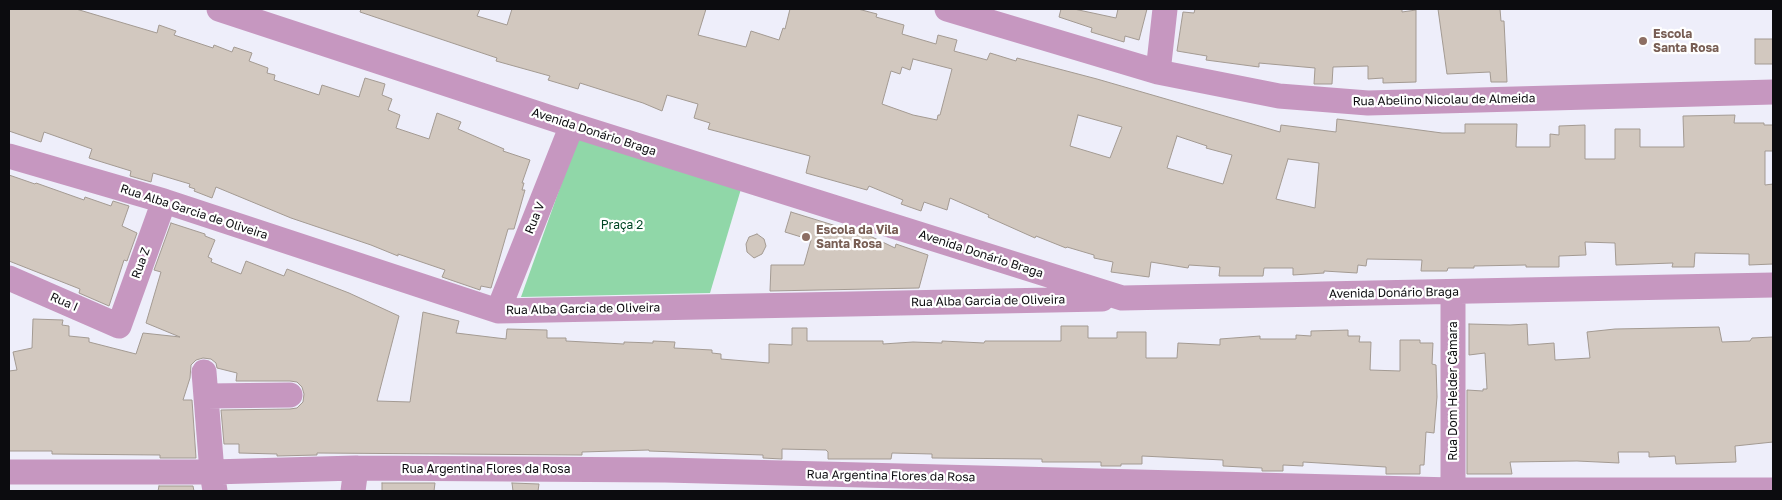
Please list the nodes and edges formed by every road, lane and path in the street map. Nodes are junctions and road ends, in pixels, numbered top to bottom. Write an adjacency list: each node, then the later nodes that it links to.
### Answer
1 (219, 9): 4 (street, Avenida Donário Braga)
2 (948, 9): 5 (street, Rua Abelino Nicolau de Almeida)
3 (1165, 9): 5 (street)
4 (268, 16): 7 (street, Avenida Donário Braga)
5 (1158, 72): 6 (street, Rua Abelino Nicolau de Almeida)
6 (1773, 92)
7 (572, 125): 13 (street, Avenida Donário Braga); 14 (street, Rua V)
8 (9, 156): 9 (street, Rua Alba Garcia de Oliveira)
9 (164, 201): 14 (street, Rua Alba Garcia de Oliveira); 15 (street, Rua Z)
10 (9, 278): 15 (street, Rua I)
11 (1773, 285): 12 (street, Avenida Donário Braga)
12 (1453, 292): 13 (street, Avenida Donário Braga); 27 (street, Rua Dom Helder Câmara)
13 (1122, 298): 14 (street, Rua Alba Garcia de Oliveira)
14 (498, 311)
15 (118, 326)
16 (290, 395): 23 (street)
17 (9, 472): 22 (street, Rua Argentina Flores da Rosa)
18 (355, 480): 19 (street, Rua Argentina Flores da Rosa); 23 (street, Rua Argentina Flores da Rosa)
19 (494, 480): 20 (street, Rua Argentina Flores da Rosa)
20 (547, 480): 21 (street, Rua Argentina Flores da Rosa)
21 (664, 481): 24 (street, Rua Argentina Flores da Rosa)
22 (79, 482): 23 (street, Rua Argentina Flores da Rosa)
23 (214, 482)
24 (802, 483): 25 (street, Rua Argentina Flores da Rosa)
25 (930, 484): 26 (street, Rua Argentina Flores da Rosa)
26 (1063, 486): 27 (street, Rua Argentina Flores da Rosa)
27 (1453, 490): 28 (street, Rua Argentina Flores da Rosa)
28 (1773, 490)

